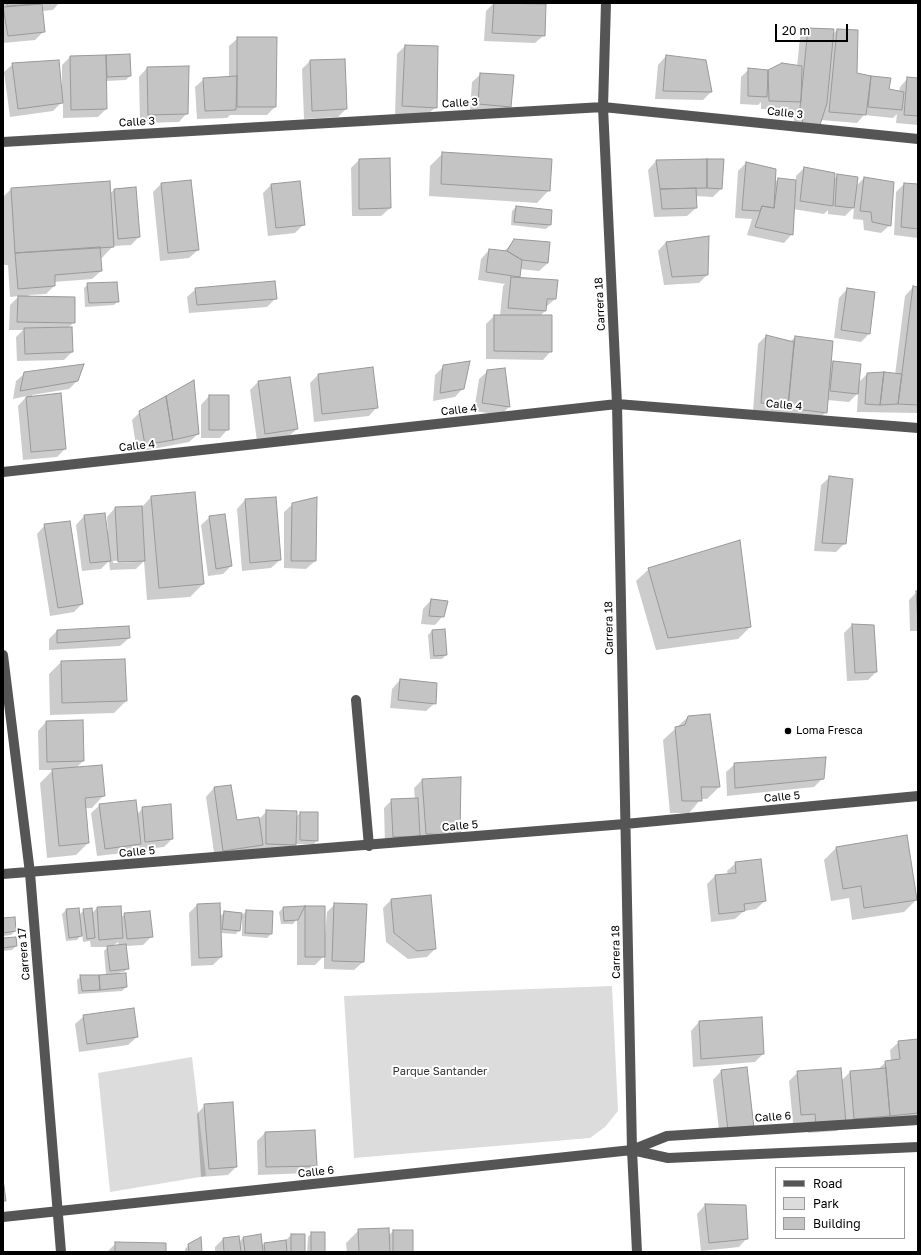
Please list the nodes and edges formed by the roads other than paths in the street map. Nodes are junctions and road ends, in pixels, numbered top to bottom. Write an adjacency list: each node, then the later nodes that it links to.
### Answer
1 (606, 3): 2 (street, Carrera 18)
2 (603, 107): 3 (street, Calle 3); 4 (street, Calle 3); 5 (street, Carrera 18)
3 (918, 139)
4 (3, 142)
5 (617, 404): 6 (street, Calle 4); 7 (street, Calle 4); 11 (street, Carrera 18)
6 (918, 428)
7 (3, 472)
8 (3, 654): 13 (street, Carrera 17)
9 (356, 700): 12 (street)
10 (918, 796): 11 (street, Calle 5)
11 (625, 824): 12 (street, Calle 5); 17 (street, Carrera 18)
12 (369, 846): 13 (street, Calle 5)
13 (30, 873): 14 (street, Calle 5); 18 (street, Carrera 17)
14 (3, 874)
15 (918, 1120): 17 (street, Calle 6)
16 (918, 1147): 17 (street, Calle 6)
17 (632, 1150): 18 (street, Calle 6); 21 (street, Carrera 18)
18 (57, 1211): 19 (street, Calle 6); 20 (street, Carrera 17)
19 (3, 1217)
20 (61, 1252)
21 (637, 1252)

